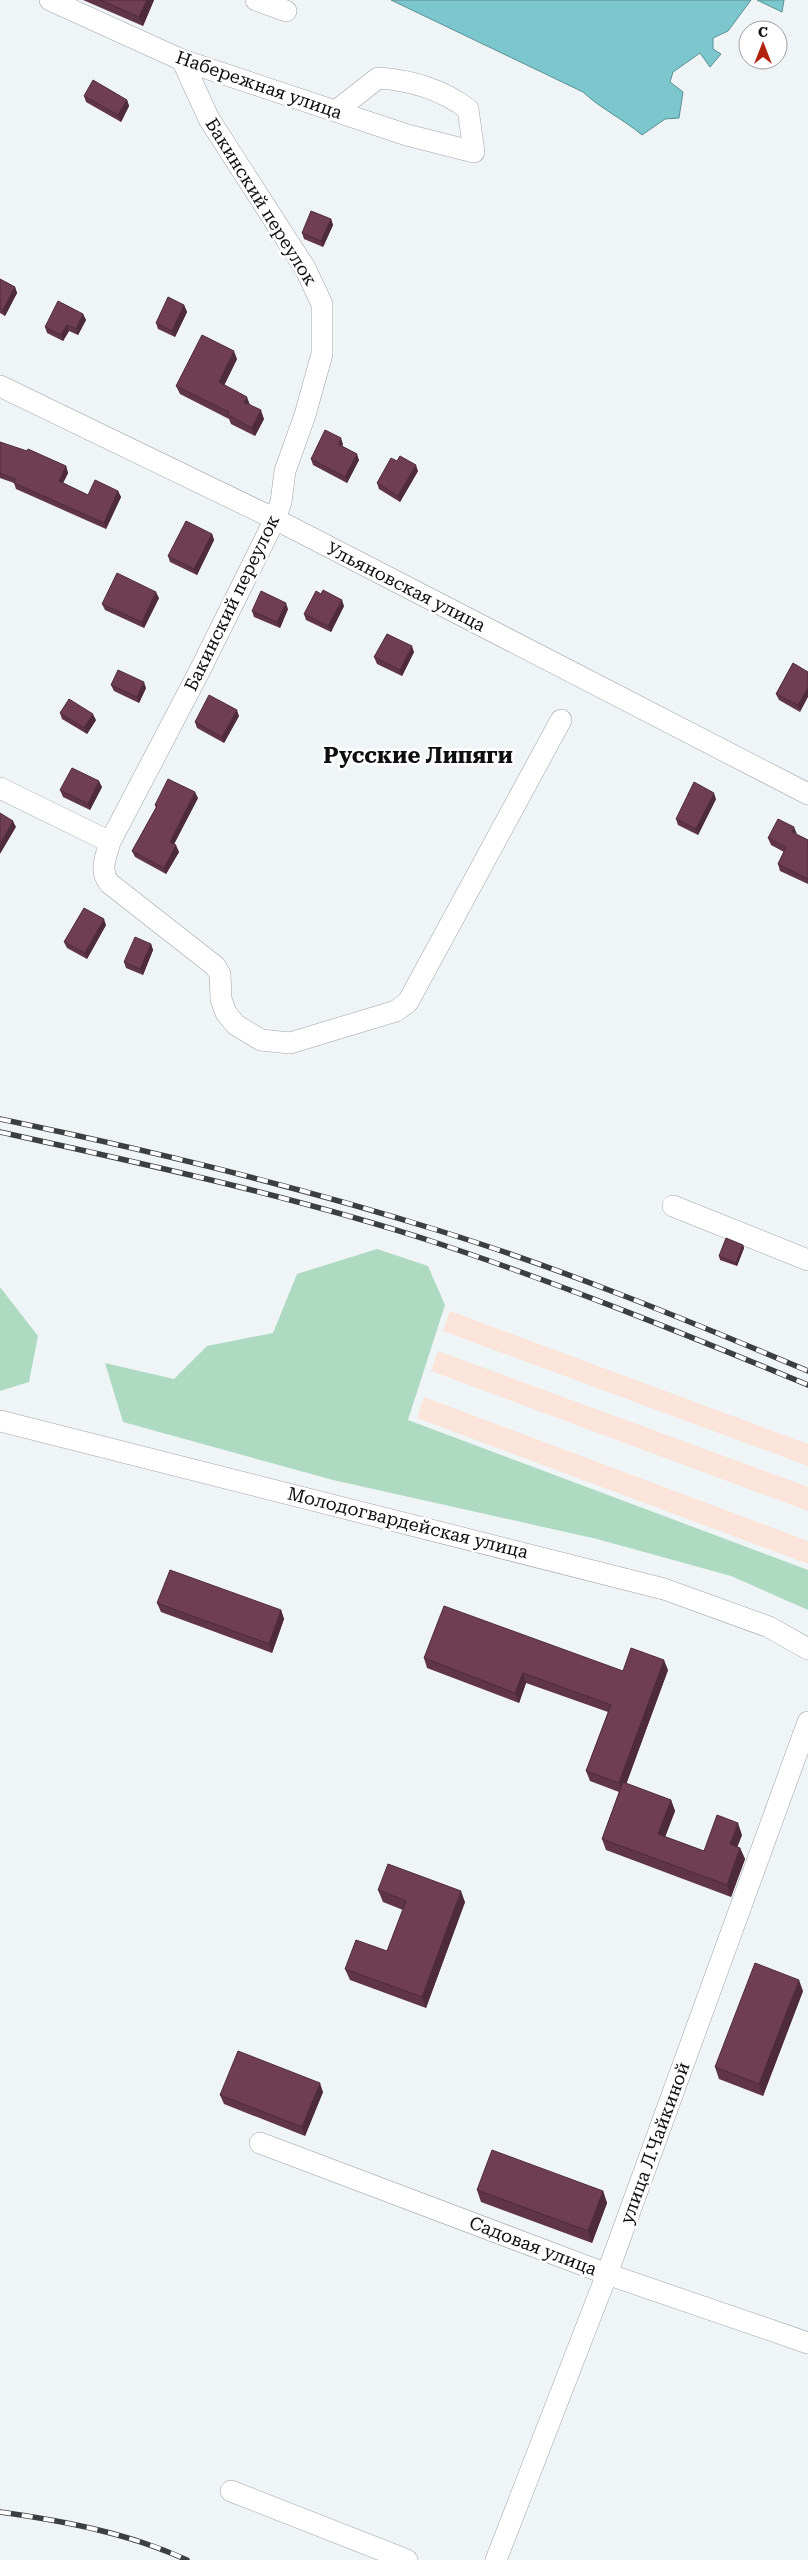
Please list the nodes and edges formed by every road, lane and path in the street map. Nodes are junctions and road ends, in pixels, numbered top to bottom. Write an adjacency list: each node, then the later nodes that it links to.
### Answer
1 (50, 0): 4 (street, Набережная улица)
2 (256, 0): 3 (street)
3 (286, 11)
4 (182, 60): 5 (street, Набережная улица); 7 (street, Бакинский переулок)
5 (336, 111): 5 (street, Набережная улица)
6 (0, 386): 7 (street, Ульяновская улица)
7 (275, 519): 10 (street, Ульяновская улица); 11 (street, Бакинский переулок)
8 (561, 720): 11 (street, Бакинский переулок)
9 (0, 788): 11 (street)
10 (808, 794)
11 (110, 842)
12 (673, 1206): 13 (street)
13 (808, 1260)
14 (0, 1421): 15 (street, Молодогвардейская улица)
15 (808, 1648)
16 (808, 1722): 18 (street, улица Л.Чайкиной)
17 (260, 2143): 18 (street, Садовая улица)
18 (607, 2274): 19 (street, Садовая улица); 22 (street, улица Л.Чайкиной)
19 (808, 2343)
20 (231, 2491): 21 (street)
21 (407, 2560)
22 (496, 2560)

